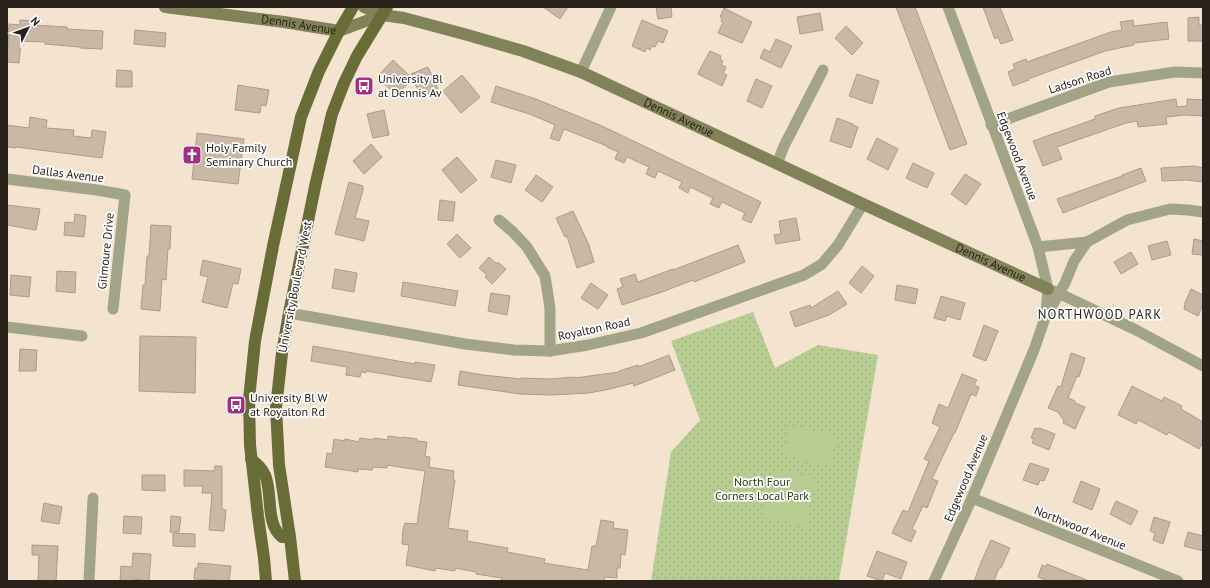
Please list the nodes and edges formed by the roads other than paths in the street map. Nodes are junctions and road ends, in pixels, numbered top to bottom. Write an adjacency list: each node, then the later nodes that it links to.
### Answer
1 (165, 7): 6 (street, Dennis Avenue)
2 (354, 7): 8 (main road)
3 (364, 7): 7 (street, Dennis Avenue)
4 (611, 7): 10 (street)
5 (948, 7): 12 (street, Edgewood Avenue)
6 (194, 8): 8 (street, Dennis Avenue)
7 (384, 11): 8 (street, Dennis Avenue); 10 (street, Dennis Avenue); 24 (main road, University Boulevard West)
8 (339, 30): 30 (main road)
9 (823, 70): 13 (street)
10 (581, 72): 13 (street, Dennis Avenue)
11 (1203, 73): 12 (street, Ladson Road)
12 (991, 125): 20 (street, Edgewood Avenue)
13 (777, 164): 16 (street, Dennis Avenue)
14 (7, 179): 15 (street, Dallas Avenue)
15 (125, 195): 23 (street, Gilmoure Drive)
16 (863, 204): 21 (street, Dennis Avenue); 28 (street, Royalton Road)
17 (1203, 212): 19 (street)
18 (499, 220): 28 (street)
19 (1087, 242): 20 (street); 22 (street, Edgewood Avenue)
20 (1038, 247): 21 (street, Edgewood Avenue)
21 (1048, 289): 22 (street, Dennis Avenue); 25 (street, Edgewood Avenue)
22 (1059, 294): 25 (street, Edgewood Avenue); 29 (street, Dennis Avenue)
23 (113, 309)
24 (289, 313): 28 (street, Royalton Road); 33 (main road, University Boulevard West)
25 (1045, 318): 32 (street, Edgewood Avenue)
26 (7, 328): 27 (street)
27 (82, 336)
28 (550, 351)
29 (1203, 366)
30 (251, 459): 33 (main road); 35 (main road)
31 (94, 498): 34 (street)
32 (972, 498): 37 (street, Edgewood Avenue); 38 (street, Northwood Avenue)
33 (290, 537): 36 (main road, University Boulevard West)
34 (89, 581)
35 (266, 581)
36 (295, 581)
37 (934, 581)
38 (1178, 581)

